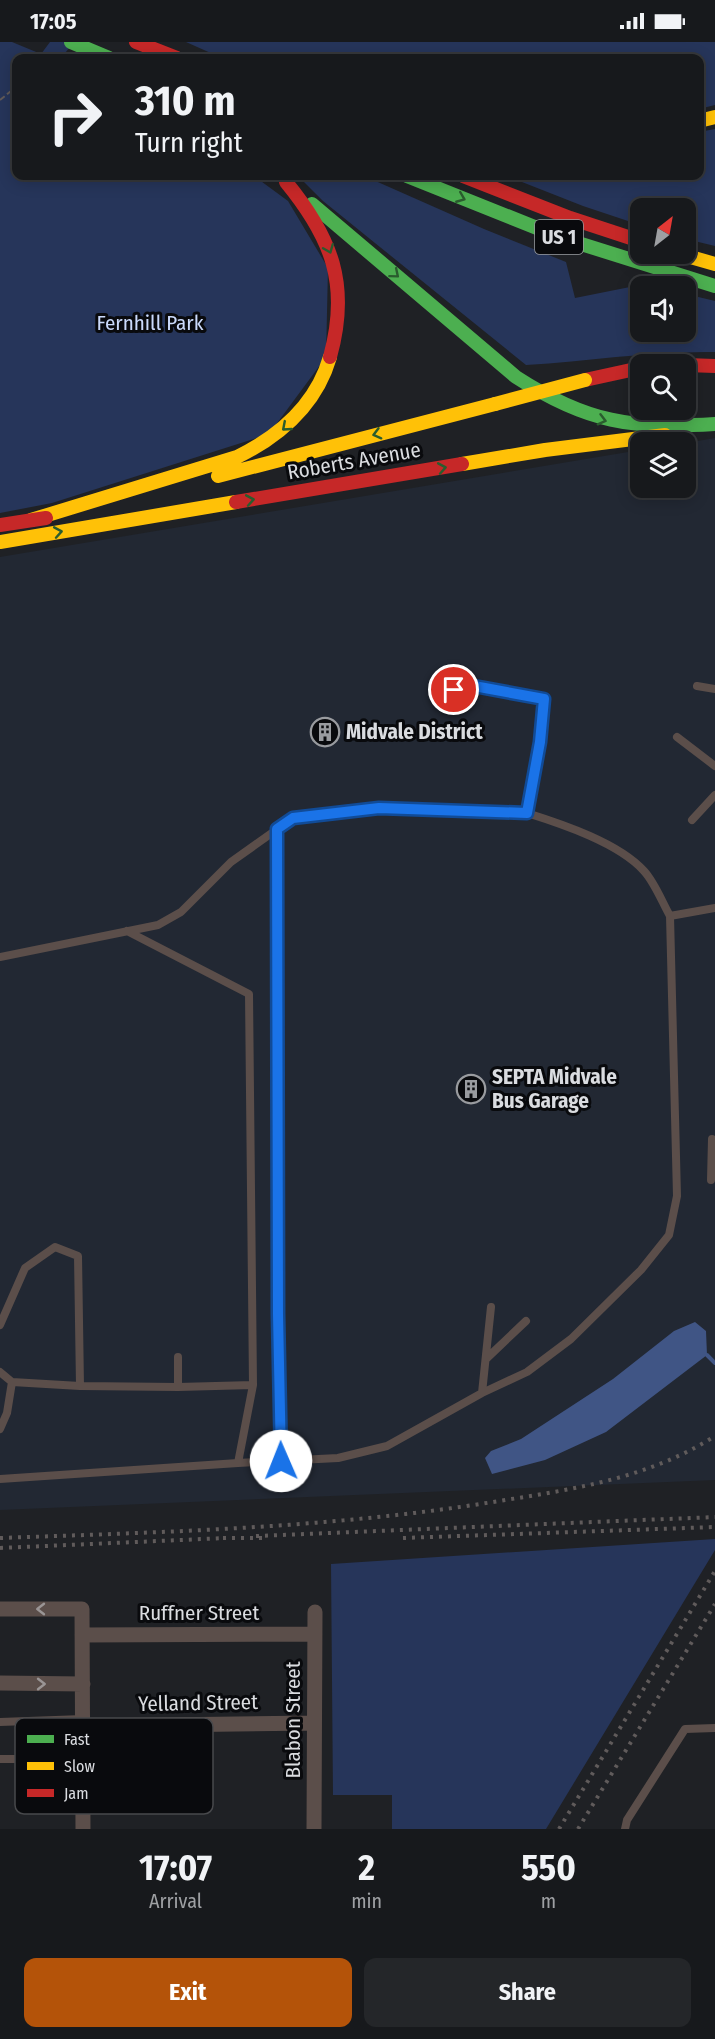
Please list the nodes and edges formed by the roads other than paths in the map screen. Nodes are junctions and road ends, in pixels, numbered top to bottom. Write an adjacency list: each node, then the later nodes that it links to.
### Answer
1 (136, 42): 5 (main road)
2 (73, 43): 3 (main road); 4 (main road)
3 (93, 54)
4 (99, 54)
5 (167, 54)
6 (283, 180): 17 (main road, one-way to 17)
7 (283, 180): 18 (main road, one-way to 18)
8 (417, 180): 13 (main road, US 1, one-way to 13)
9 (473, 180): 10 (main road, US 1)
10 (630, 238)
11 (696, 259): 12 (main road)
12 (715, 264)
13 (715, 286)
14 (696, 365): 15 (main road)
15 (715, 366)
16 (630, 370): 18 (main road, Roberts Avenue, one-way to 18, bridge)
17 (715, 424): 20 (main road, Roberts Avenue, one-way to 17)
18 (31, 520): 19 (main road, Roberts Avenue)
19 (0, 525)
20 (0, 542)
21 (697, 686): 22 (lane)
22 (715, 689)
23 (434, 694): 27 (lane)
24 (677, 737): 25 (lane)
25 (715, 766)
26 (715, 795): 28 (lane)
27 (527, 813): 29 (lane); 31 (lane)
28 (692, 820)
29 (277, 829): 32 (lane); 48 (lane)
30 (715, 908): 31 (lane)
31 (670, 916): 46 (lane)
32 (127, 931): 33 (lane); 43 (lane)
33 (0, 957)
34 (712, 1139): 35 (lane)
35 (711, 1180)
36 (491, 1307): 40 (lane)
37 (525, 1321): 40 (lane)
38 (0, 1325): 44 (lane)
39 (178, 1357): 45 (lane)
40 (486, 1359): 46 (lane)
41 (0, 1372): 42 (lane)
42 (12, 1382): 44 (lane); 47 (lane)
43 (253, 1385): 45 (lane); 49 (lane)
44 (80, 1386): 45 (lane)
45 (178, 1387)
46 (482, 1393): 48 (lane)
47 (0, 1429)
48 (281, 1461): 49 (lane)
49 (238, 1463): 50 (lane)
50 (0, 1479)
51 (0, 1609): 54 (street, one-way to 51)
52 (315, 1612): 53 (street, Blabon Street)
53 (315, 1634): 54 (street, Ruffner Street); 61 (street, Blabon Street)
54 (82, 1635): 56 (street)
55 (0, 1683): 56 (street, one-way to 56)
56 (82, 1684): 57 (street)
57 (83, 1718)
58 (0, 1722): 59 (lane)
59 (15, 1722)
60 (213, 1723): 61 (street, Yelland Street)
61 (314, 1723): 63 (street, Blabon Street)
62 (715, 1728): 64 (lane)
63 (314, 1829)
64 (625, 1829)

